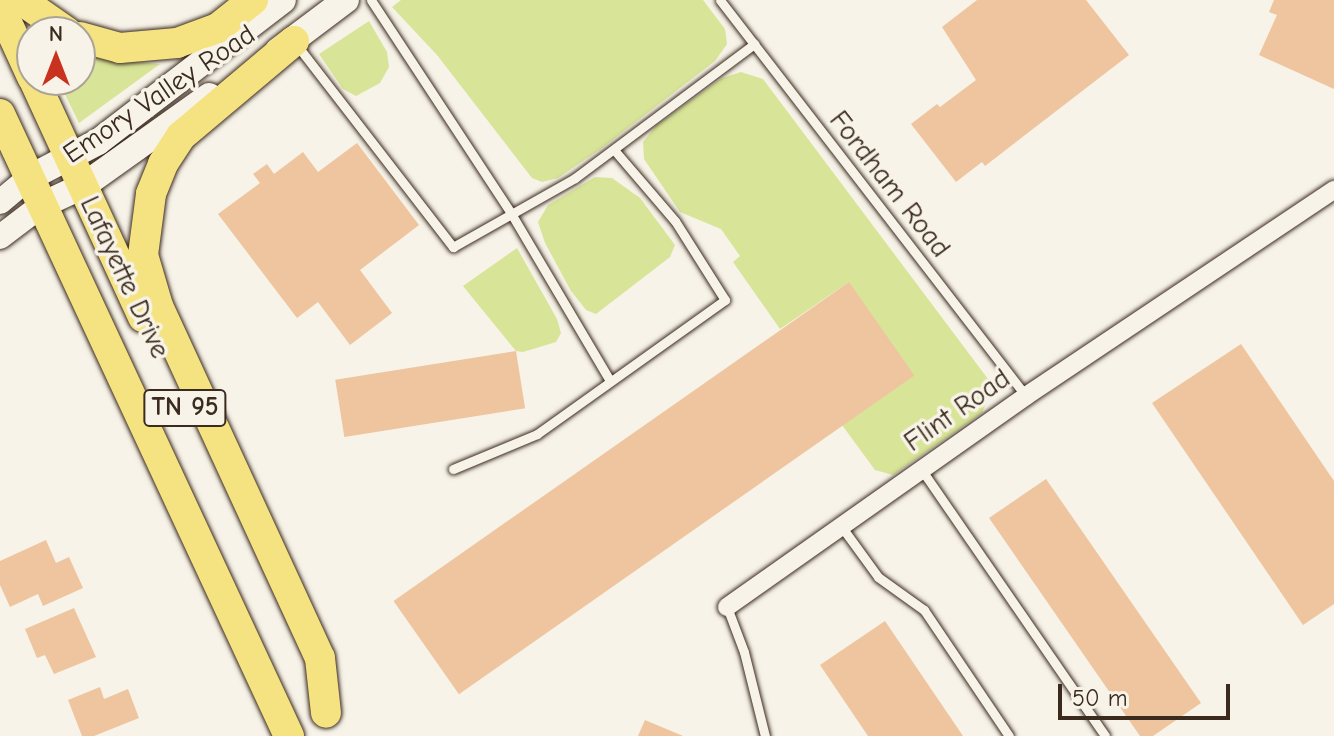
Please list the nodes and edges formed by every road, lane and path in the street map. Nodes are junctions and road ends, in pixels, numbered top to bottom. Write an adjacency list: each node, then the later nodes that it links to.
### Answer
1 (21, 0): 8 (main road)
2 (253, 0): 10 (main road)
3 (283, 0): 16 (main road, Emory Valley Road)
4 (346, 0): 11 (main road, Emory Valley Road)
5 (371, 0): 21 (lane)
6 (720, 0): 12 (lane, Fordham Road)
7 (0, 7): 9 (main road, Lafayette Drive / TN 95)
8 (44, 16)
9 (16, 41)
10 (96, 41)
11 (294, 41): 17 (main road, Emory Valley Road); 21 (lane); 29 (main road)
12 (754, 44): 15 (lane); 24 (lane, Fordham Road)
13 (41, 96): 16 (main road, Lafayette Drive / TN 95)
14 (0, 114): 19 (main road, Lafayette Drive / TN 95)
15 (615, 151): 21 (lane); 23 (lane)
16 (70, 159): 17 (main road, Lafayette Drive / TN 95); 19 (main road, Emory Valley Road)
17 (83, 186): 19 (main road, Emory Valley Road); 29 (main road, Lafayette Drive / TN 95)
18 (1334, 190): 24 (street, Flint Road)
19 (36, 192): 20 (street); 22 (street); 30 (main road, Lafayette Drive / TN 95)
20 (0, 202)
21 (512, 215): 23 (lane)
22 (0, 237)
23 (610, 381): 25 (lane)
24 (1026, 396): 26 (street, Flint Road)
25 (453, 469)
26 (921, 469): 27 (street, Flint Road); 33 (lane)
27 (841, 526): 28 (street, Flint Road); 32 (lane)
28 (727, 607): 31 (lane, Flint Road)
29 (332, 724)
30 (289, 736)
31 (765, 736)
32 (1009, 736)
33 (1105, 736)

